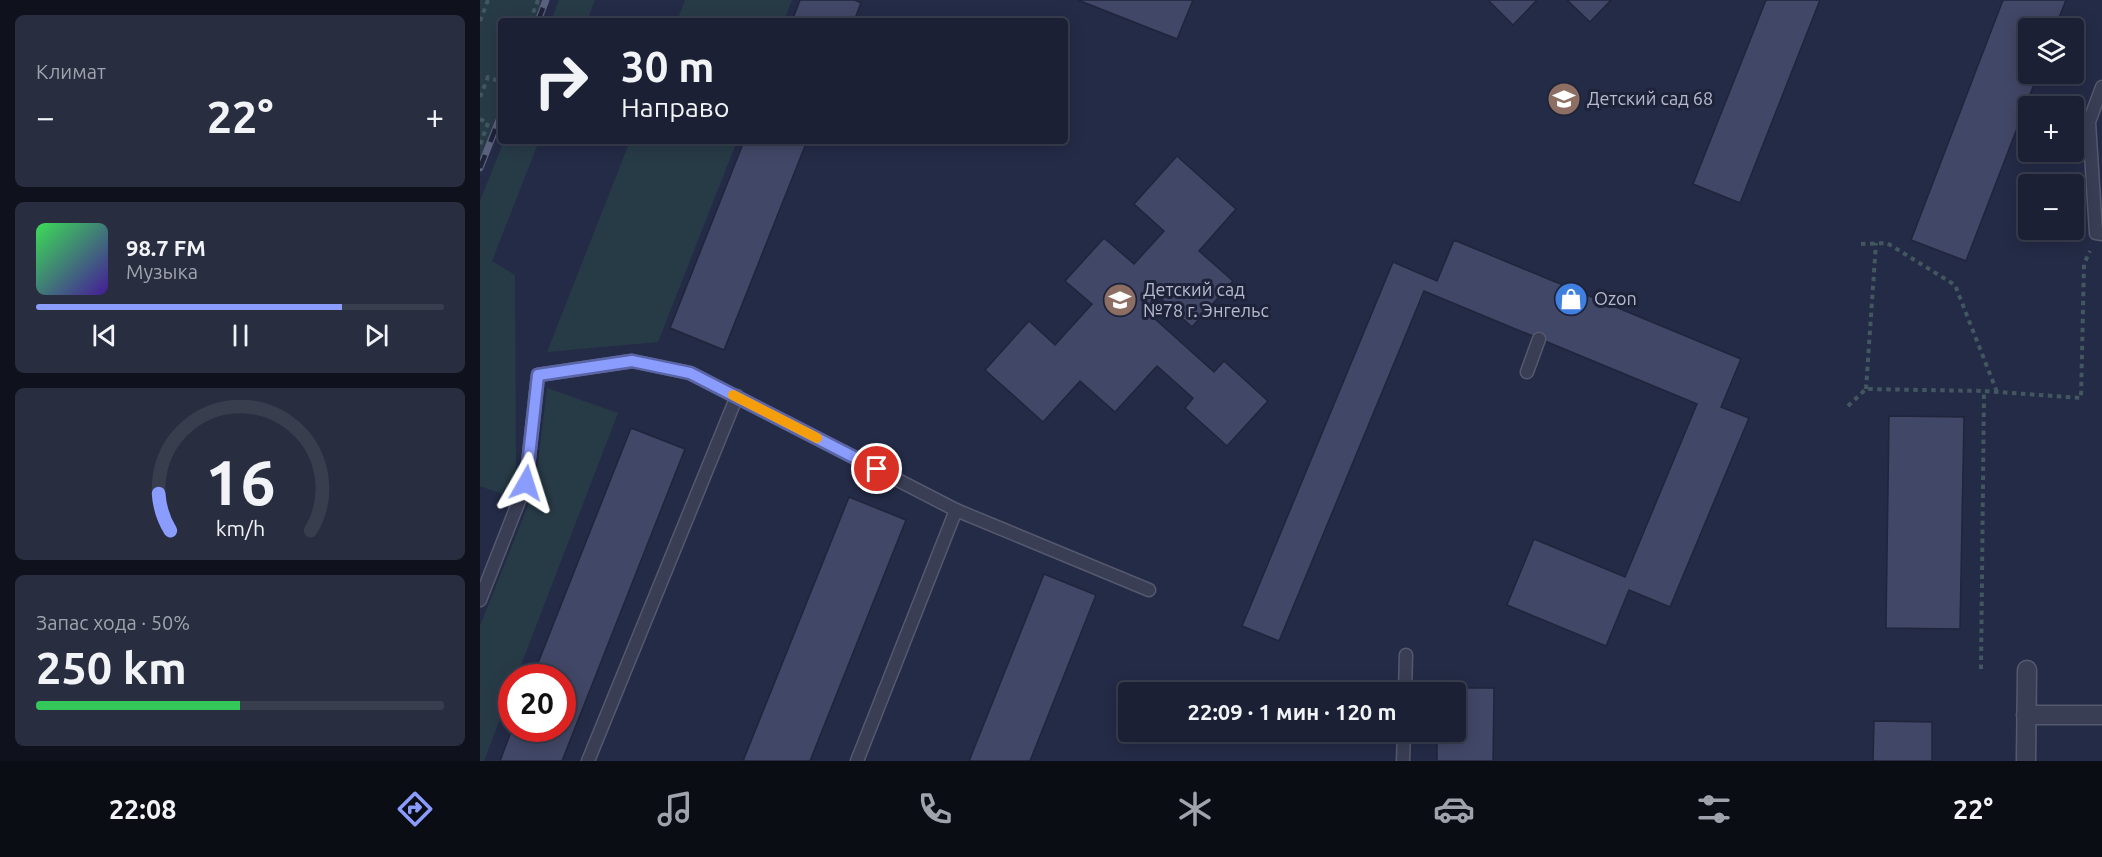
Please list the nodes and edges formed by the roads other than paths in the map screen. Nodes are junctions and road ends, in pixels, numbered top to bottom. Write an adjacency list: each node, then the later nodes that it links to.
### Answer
1 (2102, 87): 2 (lane)
2 (2099, 234)
3 (1539, 339): 4 (lane)
4 (1527, 372)
5 (737, 396): 6 (lane); 8 (lane); 15 (lane)
6 (956, 510): 7 (lane); 16 (lane)
7 (1149, 590)
8 (480, 600)
9 (1406, 655): 11 (lane)
10 (2027, 670): 12 (street)
11 (1405, 682)
12 (2026, 715): 13 (street); 18 (street)
13 (2102, 715)
14 (1404, 742): 17 (lane)
15 (588, 761)
16 (857, 761)
17 (1403, 761)
18 (2026, 761)

